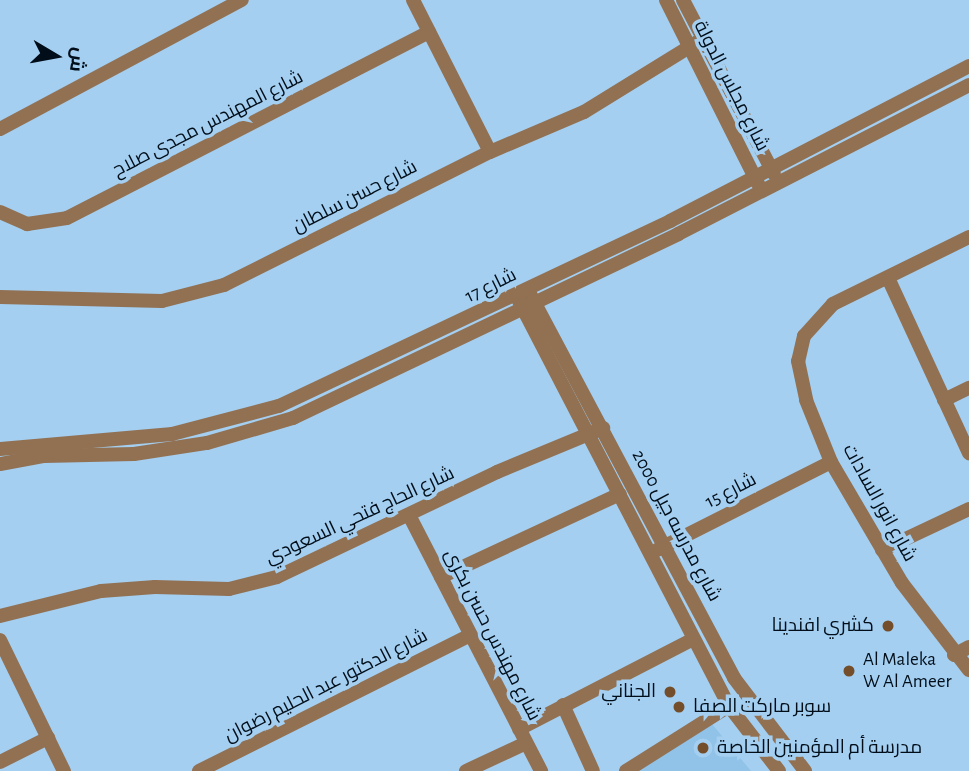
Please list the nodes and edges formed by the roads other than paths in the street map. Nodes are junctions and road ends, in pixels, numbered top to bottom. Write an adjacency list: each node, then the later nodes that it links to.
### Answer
1 (242, 0): 10 (street)
2 (413, 0): 5 (street)
3 (666, 0): 7 (street, شارع مجلس الدولة)
4 (684, 0): 6 (street, شارع مجلس الدولة)
5 (429, 32): 11 (street); 16 (street, شارع المهندس مجدى صلاح)
6 (702, 39): 7 (street, شارع حسن سلطان); 12 (street, شارع مجلس الدولة)
7 (689, 47): 11 (street, شارع حسن سلطان); 13 (street, شارع مجلس الدولة)
8 (969, 66): 12 (street, شارع 17)
9 (969, 85): 14 (street, شارع 17)
10 (0, 129)
11 (490, 152): 19 (street, شارع حسن سلطان)
12 (771, 167): 13 (street, شارع 17); 14 (street, شارع مجلس الدولة)
13 (754, 176): 15 (street, شارع مجلس الدولة); 20 (street, شارع 17)
14 (778, 181): 15 (street, شارع 17)
15 (761, 190): 20 (street, شارع 17)
16 (0, 212)
17 (969, 237): 18 (street)
18 (888, 279): 22 (street); 26 (street, شارع انور السادات)
19 (0, 297)
20 (525, 299): 23 (street, شارع مدرسه جيل 2000); 24 (street, شارع 17); 27 (street, شارع 17)
21 (969, 388): 22 (street)
22 (944, 400): 25 (street)
23 (597, 431): 28 (street, شارع مدرسه جيل 2000); 30 (street, شارع الحاج فتحي السعودي); 31 (street, شارع مدرسه جيل 2000)
24 (0, 449)
25 (969, 453)
26 (831, 461): 31 (street, شارع 15); 32 (street, شارع انور السادات)
27 (0, 464)
28 (620, 494): 33 (street, شارع مدرسه جيل 2000); 34 (street)
29 (969, 509): 32 (street)
30 (410, 517): 34 (street, شارع مهندس حسن بكرى); 35 (street, شارع الحاج فتحي السعودي)
31 (665, 546): 33 (street, شارع 15); 55 (street, شارع مدرسه جيل 2000)
32 (883, 550): 40 (street, شارع انور السادات)
33 (649, 554): 37 (street, شارع مدرسه جيل 2000)
34 (440, 577): 36 (street, شارع مهندس حسن بكرى)
35 (0, 616)
36 (470, 635): 44 (street, شارع مهندس حسن بكرى); 49 (street, شارع الدكتور عبد الحليم رضوان)
37 (693, 639): 42 (street); 43 (street, شارع مدرسه جيل 2000)
38 (0, 640): 45 (street)
39 (969, 647): 40 (street)
40 (954, 655): 41 (street, شارع انور السادات)
41 (969, 670)
42 (563, 705): 44 (street); 52 (street)
43 (729, 706): 53 (street); 54 (street, شارع مدرسه جيل 2000)
44 (519, 729): 46 (street, شارع مهندس حسن بكرى)
45 (48, 738): 47 (street); 48 (street)
46 (526, 743): 50 (street); 51 (street, شارع مهندس حسن بكرى)
47 (0, 762)
48 (64, 771)
49 (199, 771)
50 (466, 771)
51 (541, 771)
52 (593, 771)
53 (626, 771)
54 (779, 771)
55 (805, 771)

